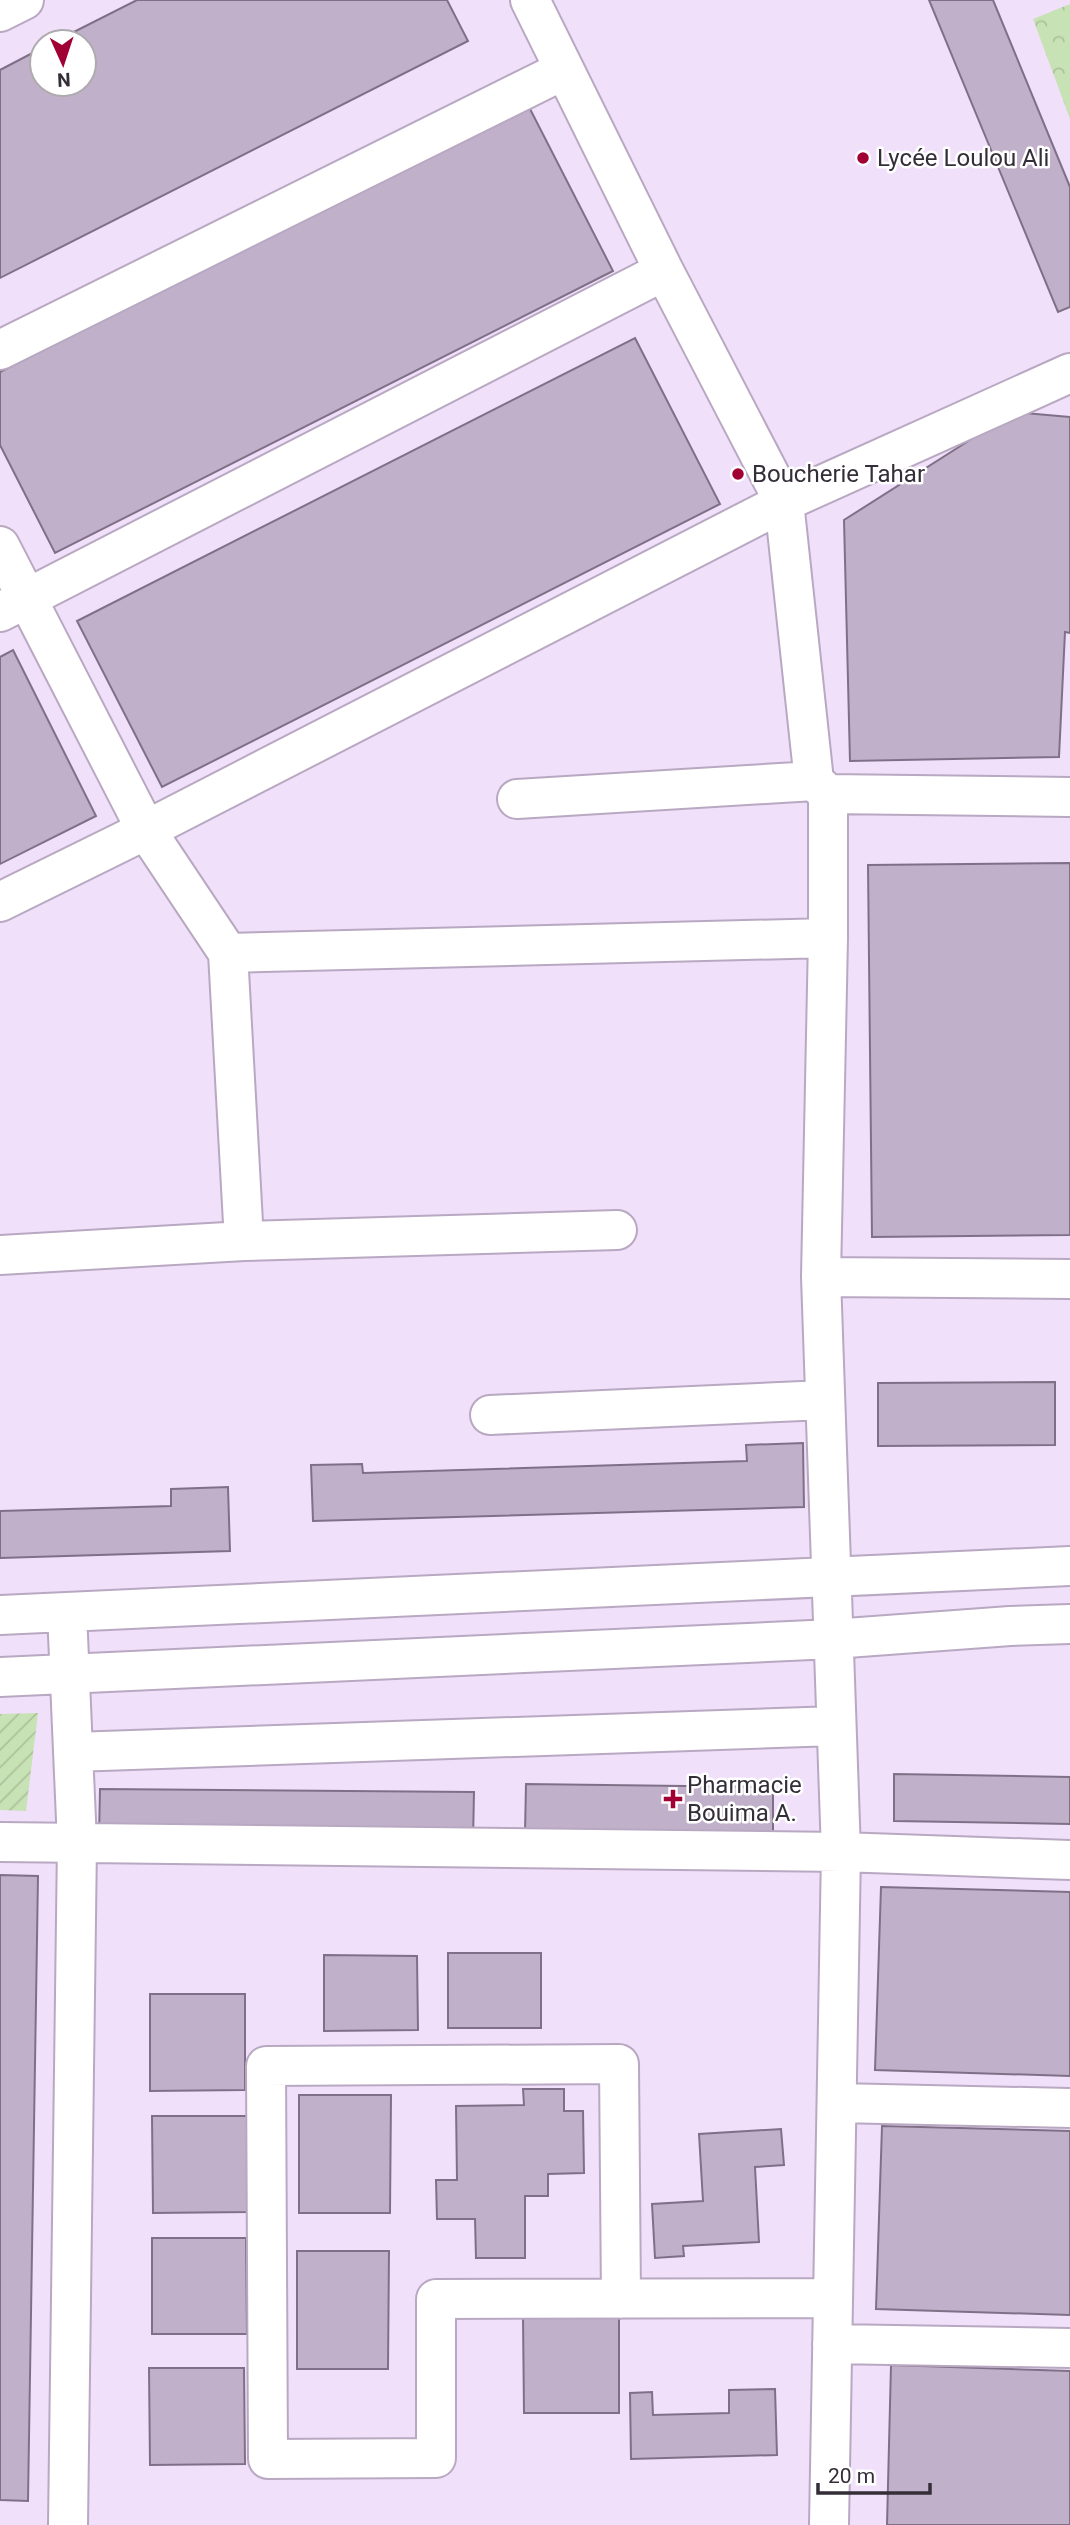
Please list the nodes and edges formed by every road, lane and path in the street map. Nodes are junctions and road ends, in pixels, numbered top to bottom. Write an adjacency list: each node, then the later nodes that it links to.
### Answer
1 (24, 0): 3 (street)
2 (530, 0): 4 (street)
3 (0, 12)
4 (564, 70): 5 (street); 6 (street)
5 (664, 271): 8 (street); 10 (street)
6 (0, 350)
7 (1070, 373): 8 (street)
8 (784, 502): 11 (street); 14 (street)
9 (0, 546): 10 (street)
10 (13, 605): 14 (street)
11 (821, 788): 12 (street); 13 (street); 16 (street)
12 (1070, 797)
13 (517, 799)
14 (146, 831): 15 (street); 17 (street)
15 (0, 902)
16 (828, 938): 17 (street); 21 (street)
17 (228, 953): 19 (street)
18 (617, 1230): 19 (street)
19 (244, 1241): 20 (street)
20 (0, 1255)
21 (821, 1277): 22 (street); 23 (street)
22 (1070, 1279)
23 (825, 1400): 24 (street); 26 (street)
24 (490, 1415)
25 (1070, 1566): 26 (street)
26 (831, 1579): 27 (street); 30 (street)
27 (68, 1612): 28 (street); 31 (street)
28 (0, 1615)
29 (1070, 1624): 30 (street)
30 (833, 1639): 31 (street); 33 (street)
31 (71, 1675): 32 (street); 34 (street)
32 (0, 1677)
33 (836, 1726): 34 (street); 37 (street)
34 (73, 1752): 36 (street)
35 (0, 1842): 36 (street)
36 (76, 1843): 37 (street); 45 (street)
37 (841, 1853): 38 (street); 39 (street)
38 (1070, 1860)
39 (837, 2103): 40 (street); 41 (street)
40 (1070, 2108)
41 (833, 2298): 42 (street); 43 (street)
42 (621, 2299): 42 (street)
43 (832, 2344): 44 (street); 46 (street)
44 (1070, 2348)
45 (68, 2525)
46 (829, 2525)

